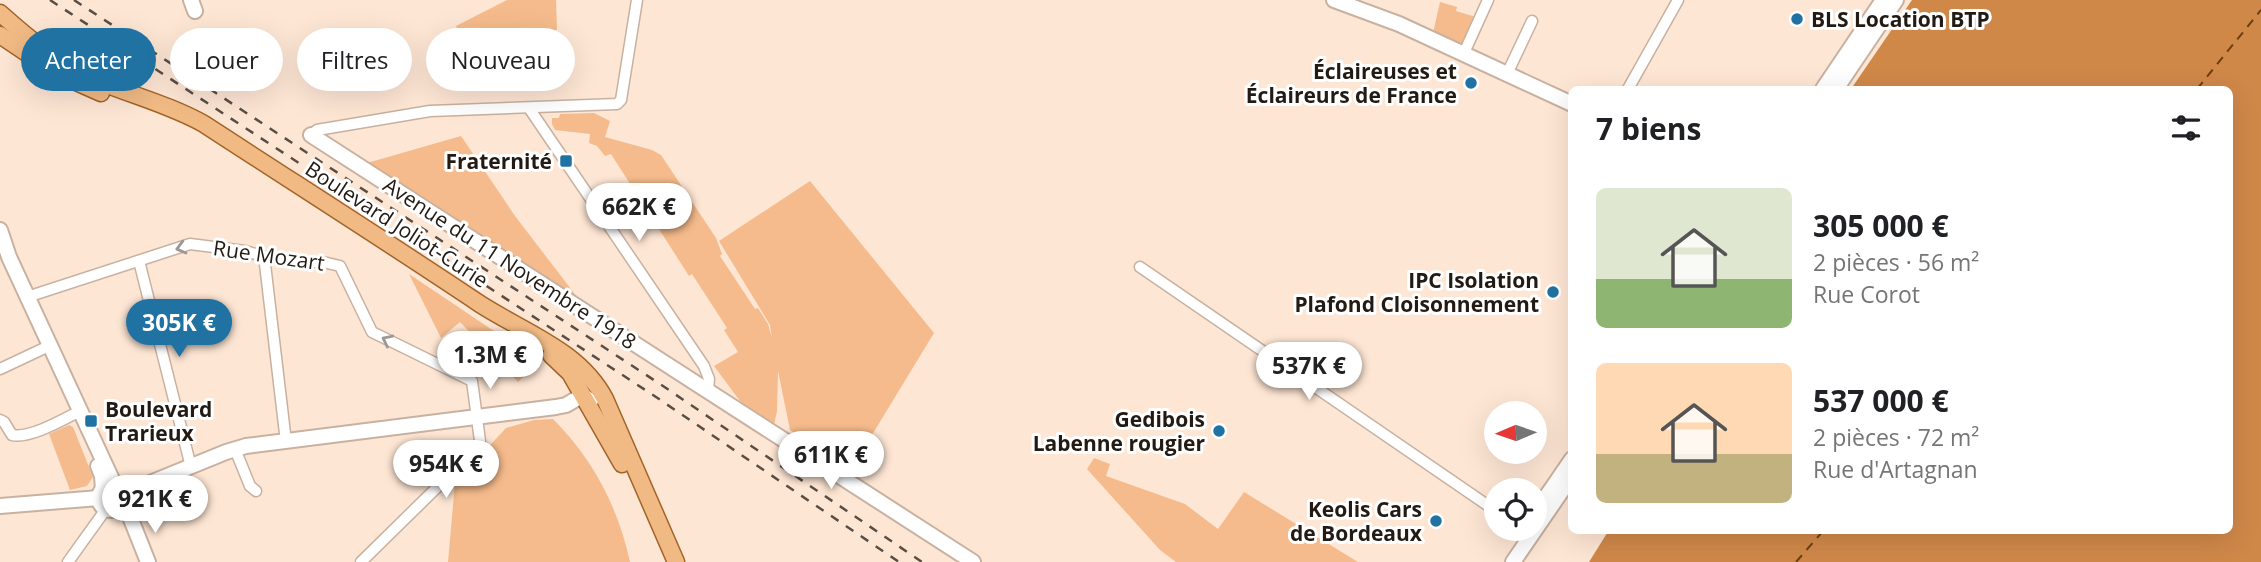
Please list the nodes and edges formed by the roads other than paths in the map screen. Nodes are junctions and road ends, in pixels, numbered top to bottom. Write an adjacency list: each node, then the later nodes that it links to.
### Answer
1 (637, 0): 16 (street)
2 (1334, 0): 10 (main road)
3 (1488, 0): 10 (street)
4 (1678, 0): 12 (street)
5 (1884, 0): 13 (main road)
6 (1896, 0): 14 (main road)
7 (0, 13): 34 (main road, Boulevard Joliot-Curie)
8 (1532, 22): 11 (street)
9 (0, 35): 28 (main road, Boulevard Joliot-Curie)
10 (1464, 54): 11 (main road)
11 (1507, 74): 15 (main road)
12 (1631, 86)
13 (1824, 86)
14 (1838, 86)
15 (1568, 102)
16 (529, 108): 17 (street); 27 (street)
17 (311, 135): 27 (main road, Avenue du 11 Novembre 1918)
18 (0, 230): 20 (main road)
19 (0, 242): 20 (main road)
20 (9, 257): 24 (main road)
21 (265, 257): 22 (street, Rue Mozart, one-way to 22); 30 (street, Rue Mozart, one-way to 21); 32 (street)
22 (139, 261): 24 (street, Rue Mozart); 36 (street)
23 (1140, 267): 41 (street)
24 (27, 297): 25 (main road)
25 (48, 346): 26 (street); 29 (main road)
26 (0, 369)
27 (708, 390): 51 (main road, Avenue du 11 Novembre 1918)
28 (583, 395): 30 (main road); 34 (main road); 49 (main road, Boulevard Joliot-Curie)
29 (77, 413): 31 (street); 40 (main road)
30 (477, 417): 32 (main road); 48 (street, Rue Mozart)
31 (0, 420)
32 (286, 442): 33 (main road)
33 (235, 449): 36 (main road); 38 (street)
34 (631, 462): 50 (main road, Boulevard Joliot-Curie)
35 (1568, 464): 39 (main road)
36 (191, 467): 40 (main road)
37 (1568, 481): 42 (main road)
38 (256, 491)
39 (1547, 495)
40 (112, 498): 43 (main road); 46 (street); 47 (main road)
41 (1484, 503)
42 (1547, 505)
43 (0, 506)
44 (1518, 541): 52 (main road)
45 (1522, 541): 53 (main road)
46 (68, 562)
47 (148, 562)
48 (361, 562)
49 (667, 562)
50 (676, 562)
51 (973, 562)
52 (1502, 562)
53 (1513, 562)

